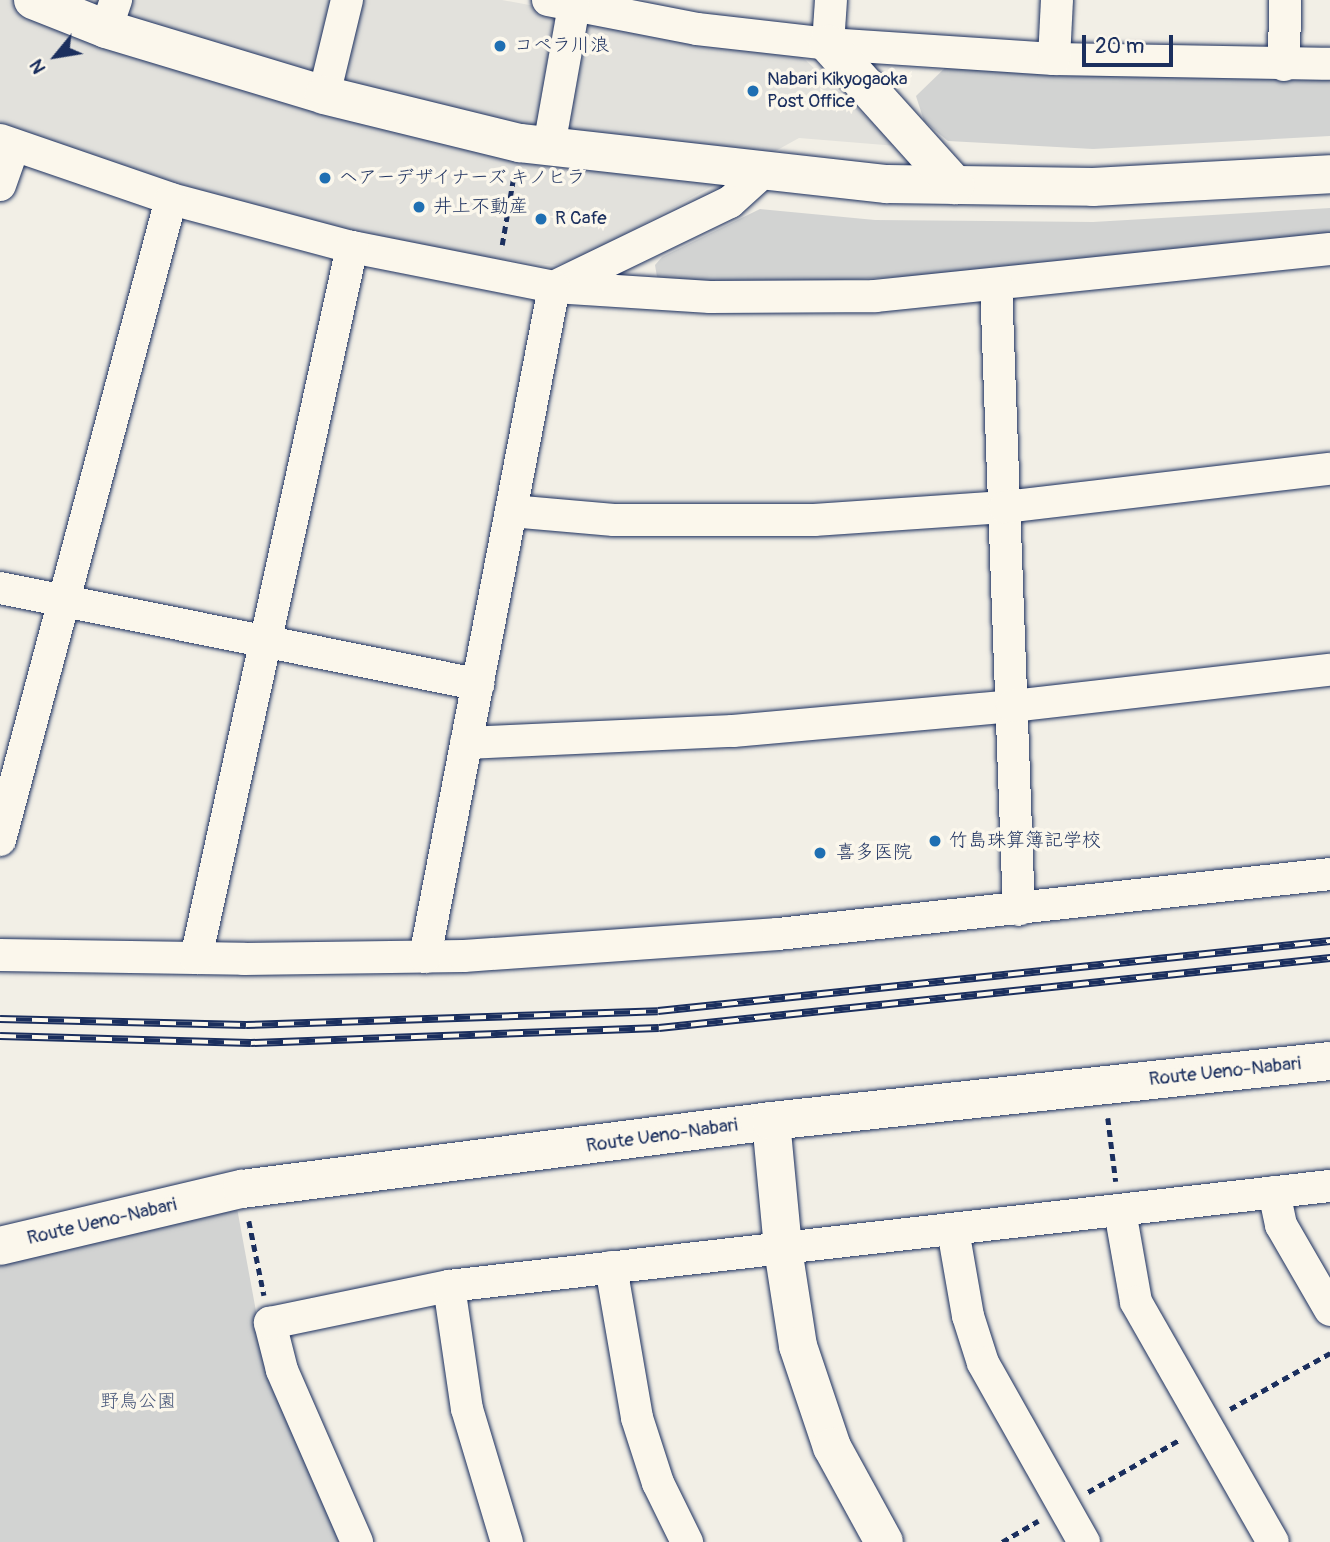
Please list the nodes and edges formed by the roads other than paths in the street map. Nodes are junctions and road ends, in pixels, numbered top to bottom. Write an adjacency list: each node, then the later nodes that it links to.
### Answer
1 (33, 0): 7 (street)
2 (346, 0): 12 (street)
3 (831, 0): 8 (street)
4 (1056, 0): 9 (street)
5 (1285, 0): 11 (street)
6 (561, 3): 8 (street); 14 (street)
7 (111, 15): 12 (street)
8 (828, 44): 9 (street); 18 (street)
9 (1054, 59): 11 (street)
10 (1330, 64): 11 (street)
11 (1284, 65)
12 (324, 95): 14 (street)
13 (7, 143): 17 (street); 19 (street)
14 (534, 145): 15 (street)
15 (763, 172): 18 (street); 23 (street)
16 (1330, 174): 18 (street)
17 (0, 185)
18 (955, 185)
19 (171, 199): 20 (street); 28 (street)
20 (352, 247): 23 (street); 29 (street)
21 (1330, 249): 22 (street)
22 (996, 284): 23 (street); 25 (street)
23 (554, 287): 26 (street)
24 (1330, 468): 25 (street)
25 (1005, 507): 26 (street); 32 (street)
26 (510, 511): 31 (street)
27 (0, 588): 28 (street)
28 (64, 601): 29 (street); 34 (street)
29 (264, 640): 31 (street); 39 (street)
30 (1330, 670): 32 (street)
31 (478, 684): 33 (street)
32 (1012, 706): 33 (street); 36 (street)
33 (466, 743): 38 (street)
34 (0, 841)
35 (1330, 874): 36 (street)
36 (1018, 910): 38 (street)
37 (0, 955): 39 (street)
38 (425, 957): 39 (street)
39 (196, 958)
40 (1330, 1060): 41 (street, Route Ueno-Nabari)
41 (771, 1121): 46 (street, Route Ueno-Nabari); 47 (street)
42 (1330, 1186): 43 (street)
43 (1274, 1192): 44 (street); 50 (street)
44 (1120, 1211): 45 (street); 56 (street)
45 (953, 1230): 47 (street); 55 (street)
46 (0, 1246)
47 (783, 1248): 48 (street); 54 (street)
48 (611, 1267): 49 (street); 53 (street)
49 (449, 1286): 51 (street); 52 (street)
50 (1330, 1310)
51 (357, 1542)
52 (507, 1542)
53 (687, 1542)
54 (884, 1542)
55 (1084, 1542)
56 (1273, 1542)

